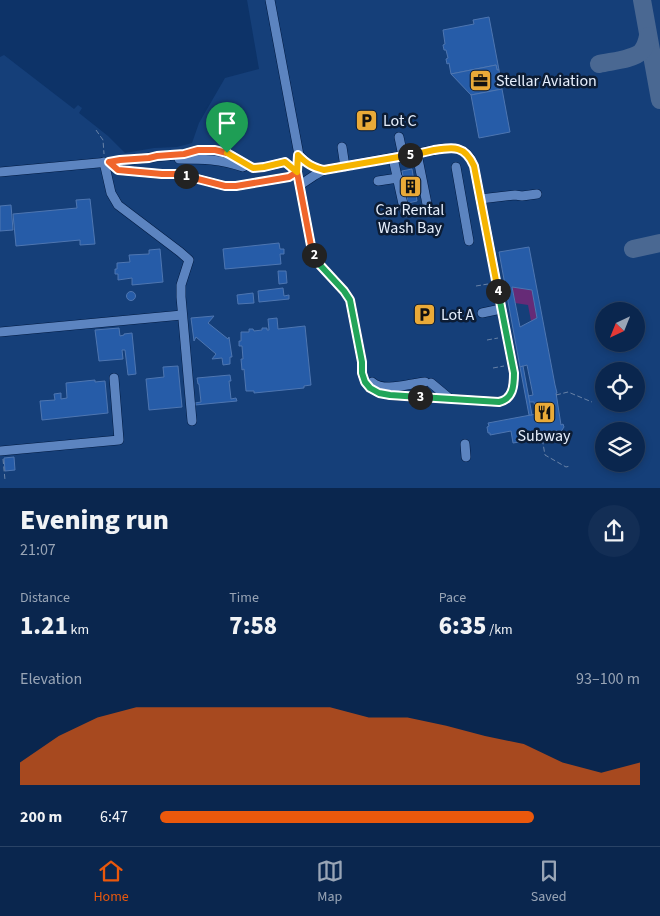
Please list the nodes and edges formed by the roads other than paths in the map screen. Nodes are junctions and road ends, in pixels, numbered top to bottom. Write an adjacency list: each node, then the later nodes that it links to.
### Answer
1 (270, 0): 5 (street)
2 (399, 137): 7 (street)
3 (342, 147): 12 (street)
4 (417, 154): 7 (street); 18 (street); 23 (street)
5 (298, 155): 14 (street); 16 (street)
6 (184, 156): 8 (street); 8 (street); 11 (street); 17 (street)
7 (403, 156): 9 (street)
8 (149, 158): 10 (street)
9 (393, 158): 12 (street); 18 (street)
10 (105, 160): 15 (street); 17 (street); 27 (street)
11 (275, 165): 16 (street); 19 (street)
12 (345, 167): 14 (street)
13 (456, 167): 24 (street)
14 (324, 170): 21 (street)
15 (0, 172)
16 (297, 172): 19 (street); 21 (street)
17 (186, 176): 19 (street)
18 (398, 178): 20 (street)
19 (276, 179)
20 (378, 181)
21 (300, 184): 29 (street)
22 (537, 194): 23 (street)
23 (480, 199): 25 (street)
24 (469, 241)
25 (501, 309): 26 (street); 31 (street)
26 (482, 313)
27 (182, 315): 28 (street); 32 (street)
28 (0, 332)
29 (362, 362): 31 (street); 31 (street)
30 (114, 378): 34 (street)
31 (449, 398)
32 (192, 421)
33 (465, 444): 35 (street)
34 (1, 451)
35 (466, 457)

